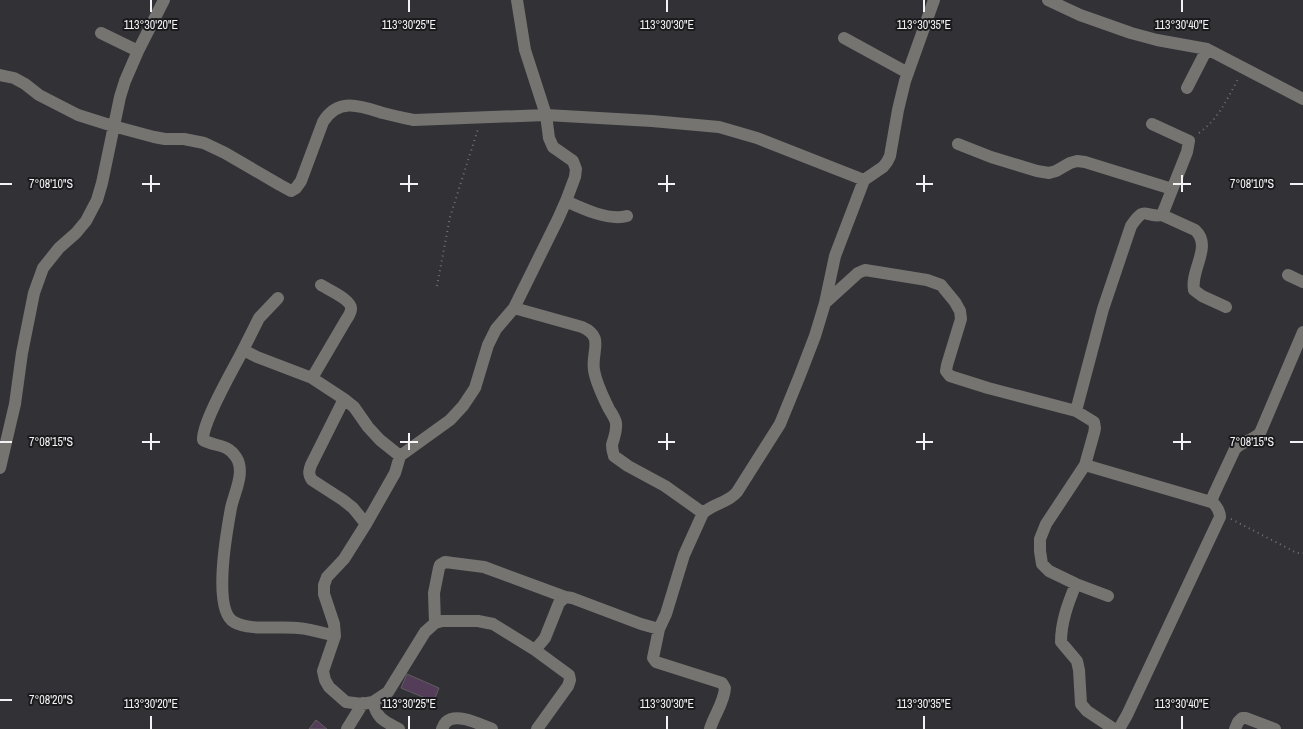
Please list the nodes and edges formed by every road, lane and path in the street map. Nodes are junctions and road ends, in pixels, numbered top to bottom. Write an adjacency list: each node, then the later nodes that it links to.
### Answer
1 (164, 0): 8 (street)
2 (517, 0): 14 (street)
3 (934, 0): 10 (street)
4 (1048, 0): 7 (street)
5 (101, 33): 8 (street)
6 (844, 38): 10 (street)
7 (1207, 49): 9 (street); 12 (street)
8 (138, 51): 17 (street)
9 (1244, 67): 13 (street); 18 (path)
10 (908, 73): 20 (street)
11 (0, 75): 17 (street)
12 (1187, 88)
13 (1303, 99)
14 (546, 115): 15 (street); 20 (street); 22 (street)
15 (482, 117): 17 (street); 28 (path)
16 (1152, 124): 18 (street)
17 (113, 126): 40 (street)
18 (1189, 141): 21 (street)
19 (958, 144): 21 (street)
20 (864, 180): 30 (street)
21 (1172, 189): 23 (street)
22 (566, 201): 24 (street); 32 (street)
23 (1162, 215): 31 (street); 37 (street)
24 (627, 216)
25 (1288, 274): 26 (street)
26 (1303, 282)
27 (321, 285): 35 (street)
28 (437, 286)
29 (278, 298): 34 (street)
30 (825, 303): 37 (street); 42 (street)
31 (1226, 306)
32 (514, 308): 38 (street); 42 (street)
33 (1303, 332): 41 (street)
34 (243, 350): 35 (street); 51 (street)
35 (312, 378): 36 (street)
36 (344, 399): 38 (street); 44 (street)
37 (1076, 411): 39 (street)
38 (400, 456): 44 (street)
39 (1085, 465): 41 (street); 46 (street)
40 (0, 468)
41 (1211, 502): 43 (street)
42 (703, 513): 50 (street)
43 (1220, 514): 45 (path); 61 (street)
44 (366, 524): 51 (street)
45 (1303, 553)
46 (1076, 584): 47 (street); 60 (street)
47 (1108, 596)
48 (565, 597): 49 (street); 50 (street); 52 (street)
49 (435, 623): 52 (street); 53 (street)
50 (659, 628): 59 (street)
51 (335, 636): 53 (street)
52 (535, 650): 58 (street)
53 (368, 703): 54 (street); 55 (street)
54 (346, 729)
55 (399, 729)
56 (442, 729): 57 (street)
57 (492, 729)
58 (537, 729)
59 (710, 729)
60 (1114, 729)
61 (1119, 729)
62 (1235, 729): 63 (street)
63 (1275, 729)

